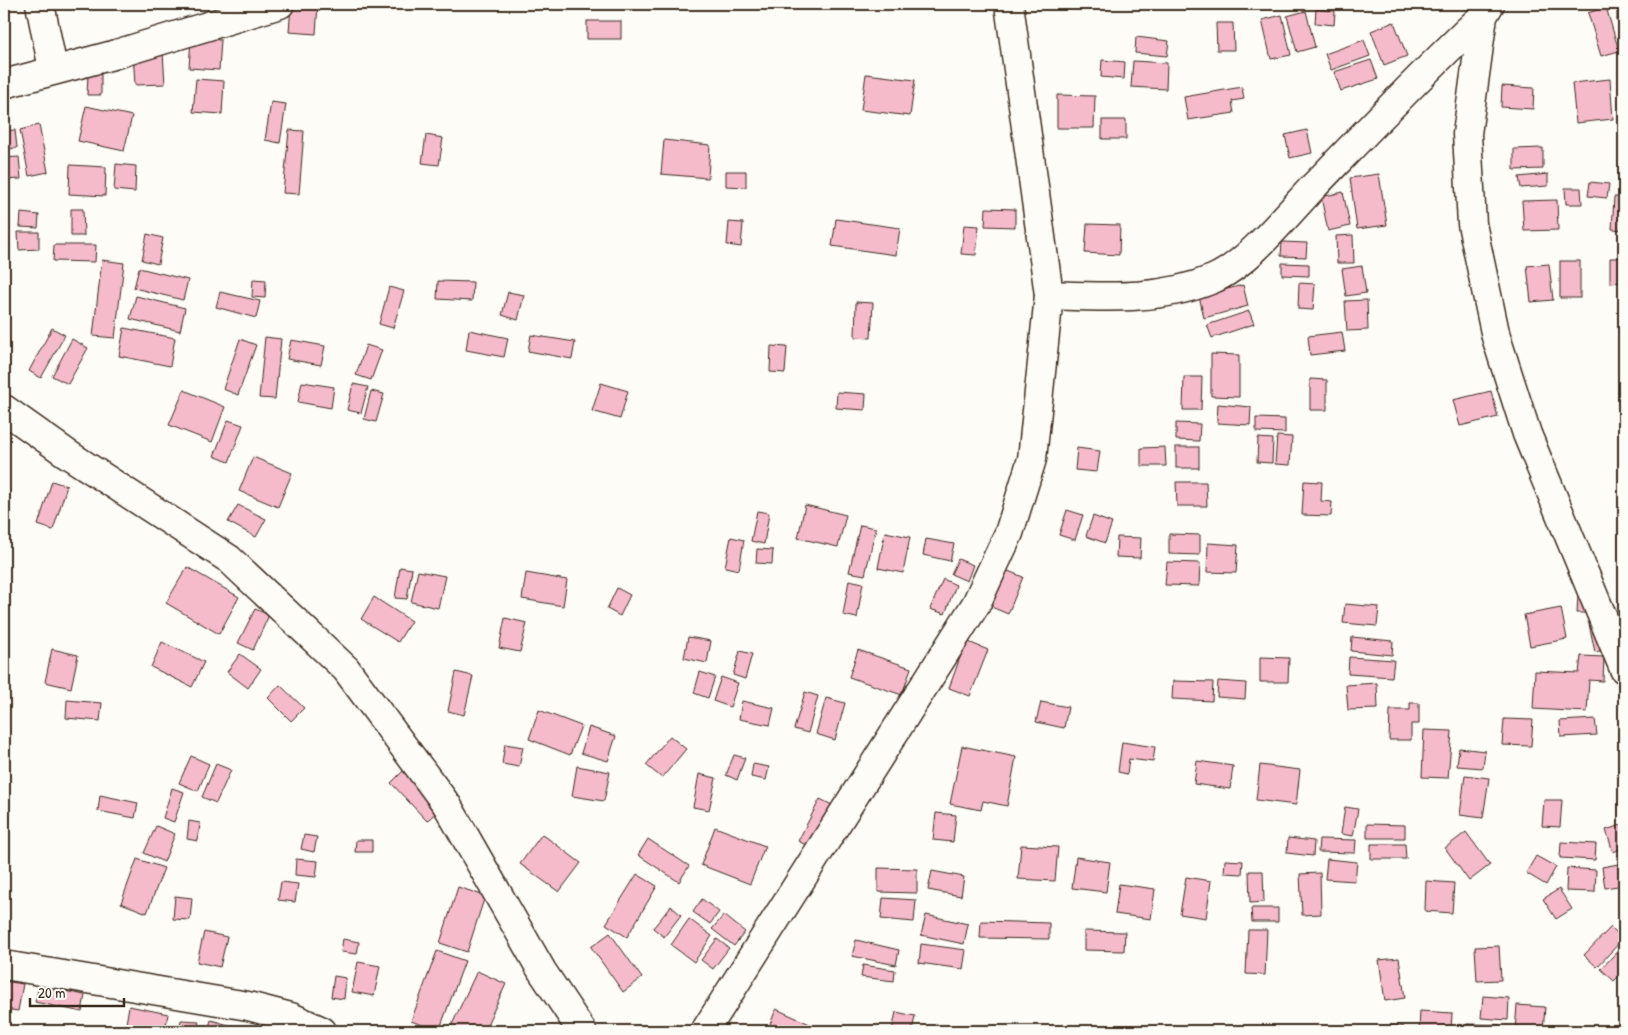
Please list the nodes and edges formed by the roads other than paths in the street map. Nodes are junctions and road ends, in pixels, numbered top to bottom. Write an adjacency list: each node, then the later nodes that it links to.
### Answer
1 (40, 4): 5 (street)
2 (280, 4): 5 (street)
3 (1009, 4): 7 (street)
4 (1486, 10): 7 (street); 9 (street)
5 (53, 69): 6 (street)
6 (4, 84)
7 (1049, 295): 13 (street)
8 (4, 409): 12 (street)
9 (1624, 669)
10 (4, 965): 11 (street)
11 (322, 1031)
12 (582, 1031)
13 (705, 1031)

